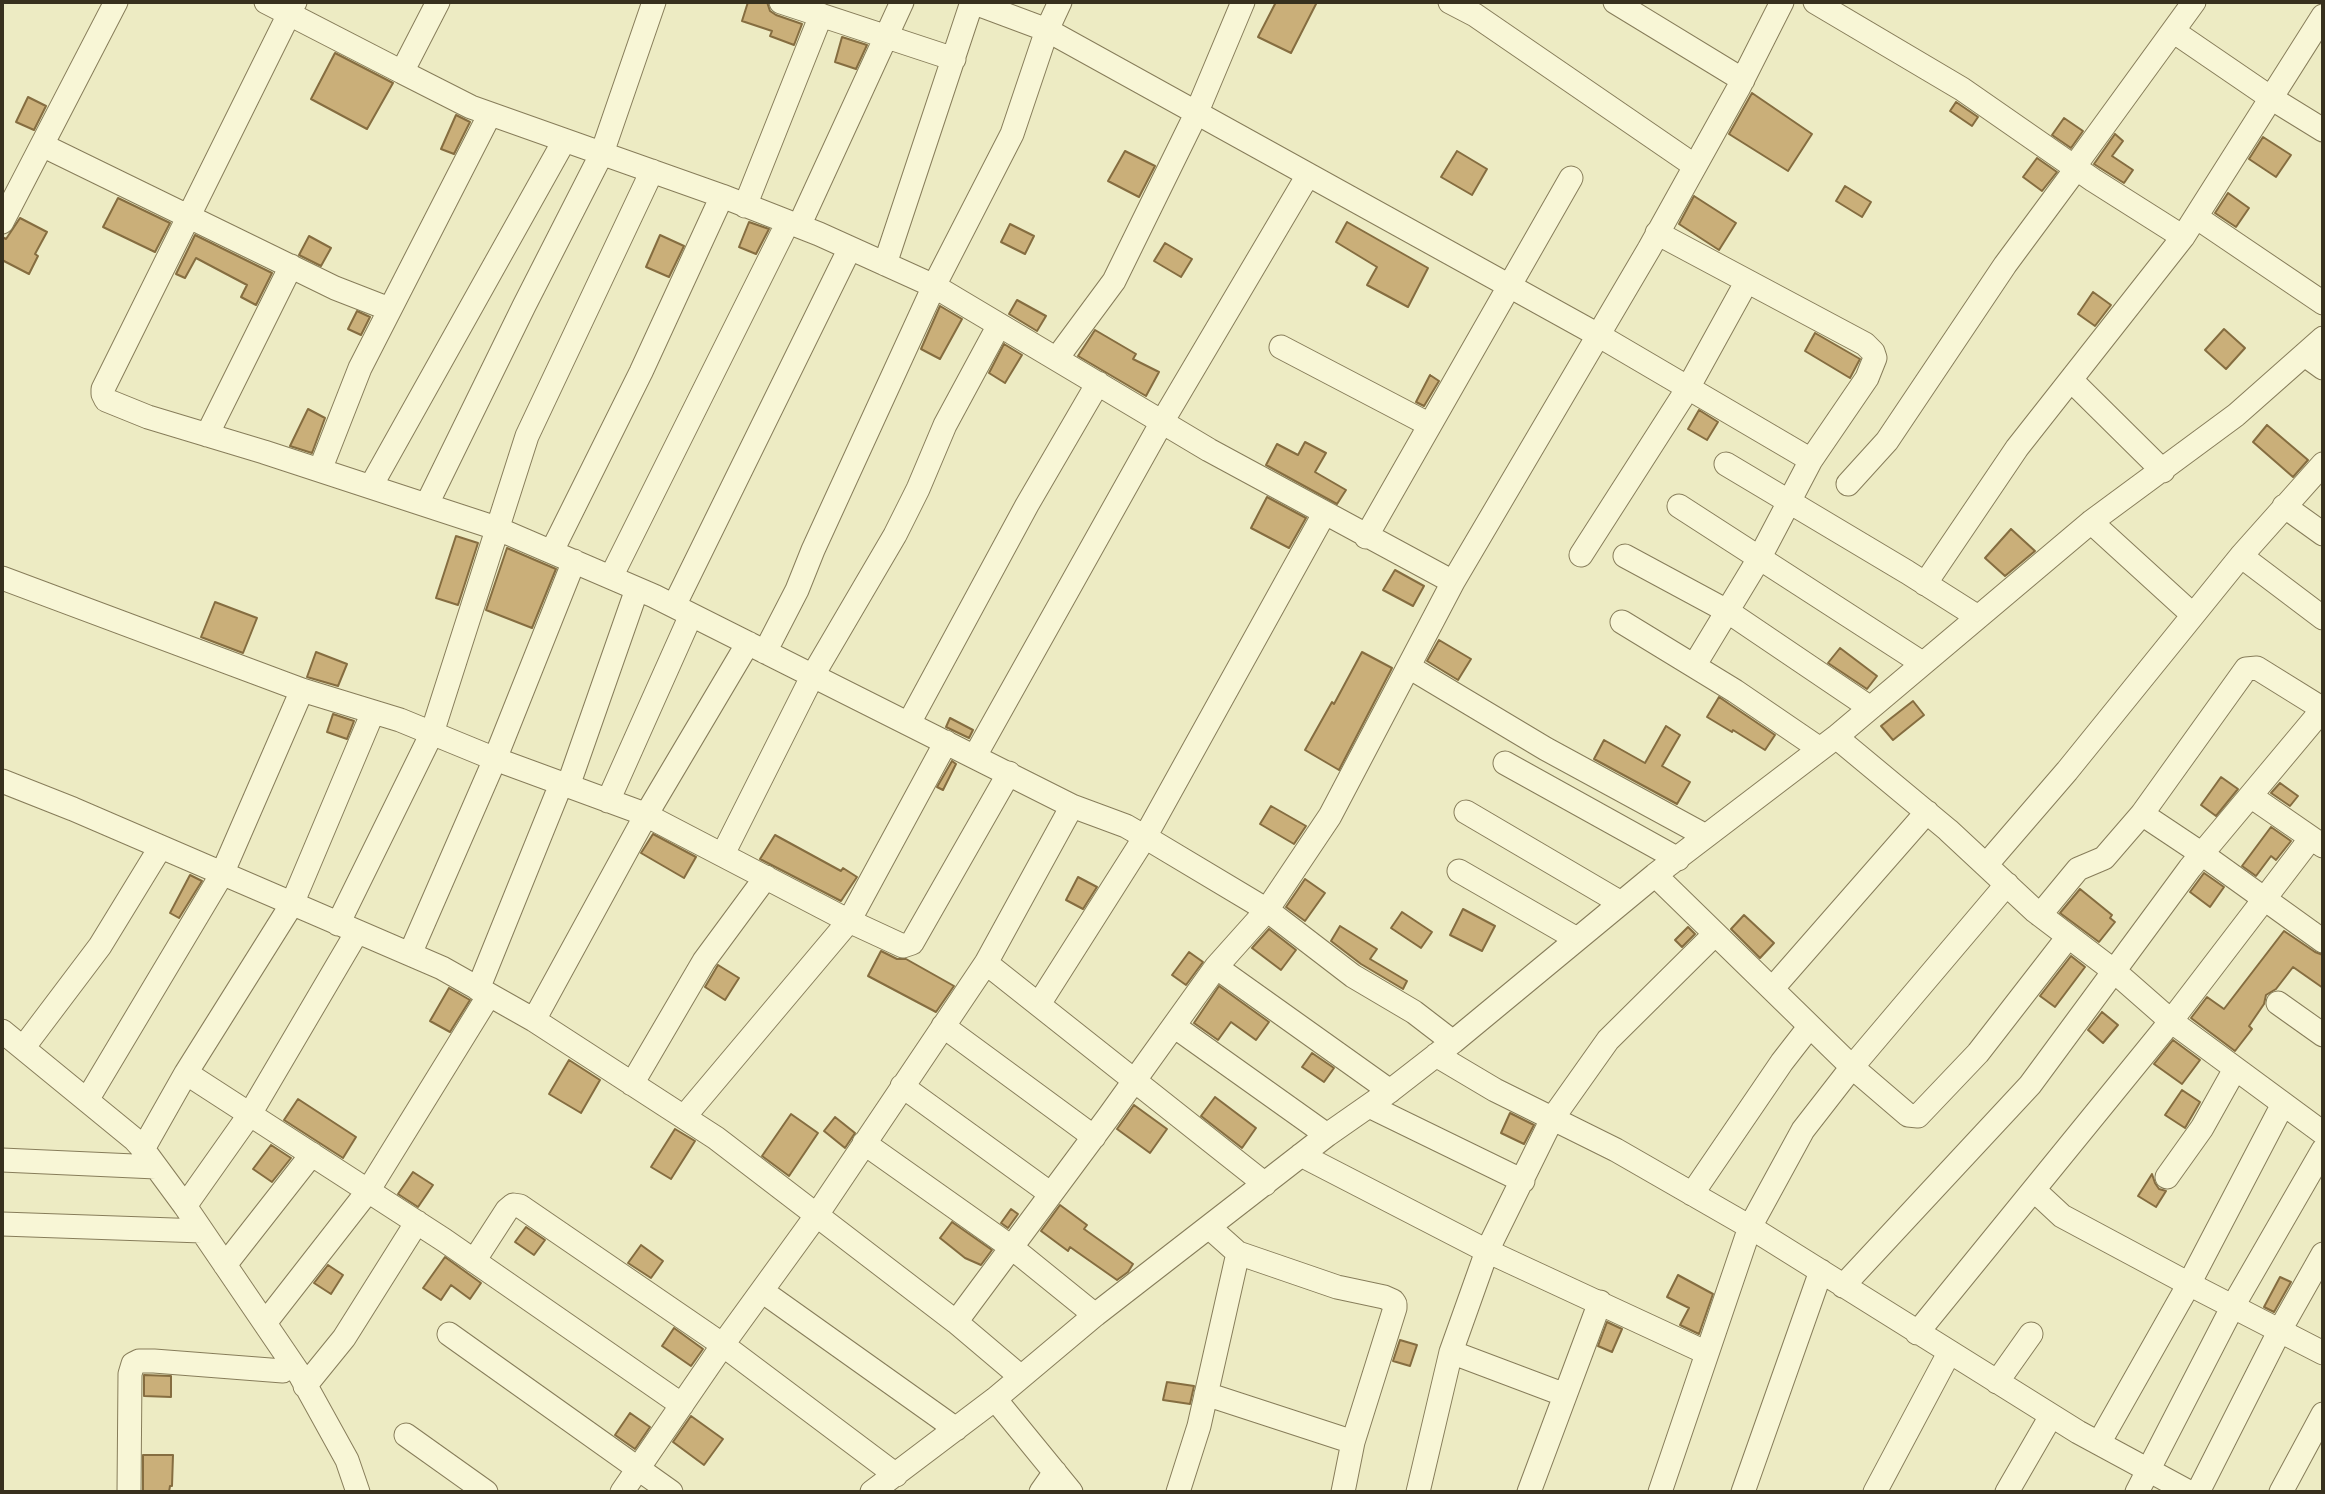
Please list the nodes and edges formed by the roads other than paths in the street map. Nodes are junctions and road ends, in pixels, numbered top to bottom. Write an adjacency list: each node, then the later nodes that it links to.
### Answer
1 (116, 2): 29 (street)
2 (267, 2): 15 (street)
3 (438, 2): 22 (street)
4 (654, 2): 30 (street)
5 (781, 2): 16 (street)
6 (902, 2): 20 (street)
7 (972, 2): 18 (street); 21 (street)
8 (1060, 2): 18 (street)
9 (1244, 2): 26 (street)
10 (1450, 2): 31 (street)
11 (1615, 2): 23 (street)
12 (1782, 2): 23 (street)
13 (1815, 2): 32 (street)
14 (2194, 2): 19 (street)
15 (292, 8): 22 (street); 38 (street)
16 (821, 15): 20 (street); 37 (street)
17 (2323, 16): 24 (street)
18 (1047, 30): 26 (street); 48 (street)
19 (2174, 31): 24 (street); 32 (street)
20 (888, 37): 21 (street); 41 (street)
21 (954, 59): 45 (street)
22 (402, 72): 25 (street)
23 (1743, 80): 31 (street)
24 (2271, 98): 27 (street); 39 (street)
25 (490, 114): 28 (street); 51 (street)
26 (1196, 114): 34 (street); 56 (street)
27 (2323, 130)
28 (564, 141): 30 (street); 70 (street)
29 (42, 145): 38 (street); 40 (street)
30 (602, 153): 33 (street); 72 (street)
31 (1695, 166): 42 (street)
32 (2075, 168): 43 (street); 69 (street)
33 (652, 171): 36 (street); 77 (street)
34 (1308, 175): 49 (street); 61 (street)
35 (1571, 178): 49 (street)
36 (722, 196): 37 (street); 80 (street)
37 (745, 206): 41 (street)
38 (190, 215): 46 (street); 63 (street)
39 (2196, 217): 43 (street); 50 (street)
40 (2, 222)
41 (794, 224): 44 (street); 86 (street)
42 (1657, 233): 47 (street); 53 (street)
43 (2183, 237): 58 (street)
44 (850, 248): 45 (street); 91 (street)
45 (885, 264): 48 (street)
46 (291, 266): 51 (street); 63 (street)
47 (1747, 281): 60 (street); 64 (street)
48 (934, 286): 52 (street); 97 (street)
49 (1510, 287): 53 (street); 62 (street)
50 (2323, 303)
51 (388, 309): 67 (street)
52 (999, 325): 56 (street); 101 (street)
53 (1598, 335): 60 (street); 88 (street)
54 (2323, 338): 57 (street)
55 (1280, 347): 62 (street)
56 (1057, 358): 59 (street)
57 (2314, 362): 68 (street)
58 (2071, 380): 68 (street); 89 (street)
59 (1098, 383): 61 (street); 106 (street)
60 (1688, 388): 64 (street); 81 (street)
61 (1162, 422): 75 (street); 110 (street)
62 (1430, 425): 79 (street)
63 (207, 435): 67 (street)
64 (1811, 460): 71 (street)
65 (1726, 464): 71 (street)
66 (2323, 464): 74 (street)
67 (320, 470): 70 (street)
68 (2163, 471): 76 (street)
69 (1848, 484)
70 (371, 486): 72 (street)
71 (1788, 501): 84 (street); 89 (street)
72 (427, 504): 77 (street)
73 (1679, 506): 84 (street)
74 (2284, 506): 78 (street); 83 (street)
75 (1324, 514): 79 (street); 124 (street)
76 (2091, 522): 93 (street); 94 (street)
77 (496, 528): 80 (street); 107 (street)
78 (2323, 534)
79 (1366, 537): 88 (street)
80 (552, 551): 85 (street)
81 (1581, 555)
82 (1625, 556): 92 (street)
83 (2241, 556): 93 (street); 95 (street)
84 (1760, 557): 92 (street); 98 (street)
85 (575, 561): 86 (street); 111 (street)
86 (611, 577): 90 (street)
87 (3, 582): 102 (street)
88 (1453, 582): 100 (street)
89 (1925, 584): 94 (street)
90 (637, 589): 91 (street); 115 (street)
91 (683, 611): 97 (street); 117 (street)
92 (1727, 611): 99 (street); 103 (street)
93 (2193, 615): 130 (street)
94 (1978, 617): 98 (street)
95 (2323, 618)
96 (1622, 622): 99 (street)
97 (757, 648): 101 (street); 122 (street)
98 (1922, 663): 103 (street)
99 (1695, 666): 109 (street)
100 (1409, 667): 123 (street); 139 (street)
101 (813, 675): 106 (street); 127 (street)
102 (302, 690): 105 (street); 132 (street)
103 (1869, 707): 109 (street)
104 (2323, 709): 116 (street); 121 (street)
105 (373, 712): 107 (street); 138 (street)
106 (909, 723): 108 (street)
107 (432, 733): 111 (street); 142 (street)
108 (946, 742): 110 (street); 141 (street)
109 (1828, 743): 120 (street); 123 (street)
110 (975, 757): 113 (street)
111 (495, 759): 115 (street); 147 (street)
112 (1505, 763): 129 (street)
113 (1009, 773): 118 (street); 141 (street)
114 (2, 781): 126 (street)
115 (564, 785): 117 (street); 152 (street)
116 (2252, 797): 125 (street); 128 (street)
117 (608, 801): 122 (street)
118 (1072, 806): 124 (street); 148 (street)
119 (1466, 811): 137 (street)
120 (1927, 812): 130 (street); 151 (street)
121 (2142, 814): 128 (street); 140 (street)
122 (646, 816): 127 (street); 155 (street)
123 (1706, 836): 129 (street)
124 (1145, 837): 139 (street); 154 (street)
125 (2317, 842): 136 (street)
126 (160, 848): 132 (street); 162 (street)
127 (723, 854): 134 (street)
128 (2202, 854): 136 (street); 150 (street)
129 (1678, 859): 133 (street)
130 (1986, 865): 135 (street)
131 (1459, 871): 145 (street)
132 (222, 874): 138 (street); 171 (street)
133 (1655, 875): 137 (street); 143 (street)
134 (766, 877): 141 (street); 168 (street)
135 (2007, 884): 140 (street); 164 (street)
136 (2264, 899): 146 (street); 156 (street)
137 (1621, 903): 145 (street)
138 (292, 904): 142 (street); 166 (street)
139 (1267, 910): 149 (street); 163 (street)
140 (2040, 915): 144 (street)
141 (849, 921): 175 (street)
142 (347, 928): 147 (street); 174 (street)
143 (1715, 934): 151 (street); 176 (street)
144 (2068, 937): 150 (street); 164 (street)
145 (1577, 939): 163 (street)
146 (2323, 941)
147 (410, 954): 152 (street)
148 (986, 963): 154 (street); 157 (street)
149 (1216, 967): 158 (street); 170 (street)
150 (2114, 971): 156 (street); 208 (street)
151 (1772, 989): 159 (street)
152 (484, 992): 155 (street); 190 (street)
153 (2278, 1003): 161 (street)
154 (1039, 1004): 167 (street)
155 (534, 1020): 168 (street)
156 (2171, 1021): 165 (street); 189 (street)
157 (943, 1026): 169 (street); 179 (street)
158 (1174, 1026): 167 (street); 178 (street)
159 (1810, 1026): 164 (street); 191 (street)
160 (2, 1031): 162 (street)
161 (2323, 1035)
162 (23, 1048): 171 (street)
163 (1445, 1048): 170 (street); 176 (street)
164 (1852, 1067): 197 (street)
165 (2235, 1069): 172 (street); 186 (street)
166 (186, 1073): 174 (street); 184 (street)
167 (1135, 1080): 179 (street); 188 (street)
168 (632, 1084): 175 (street)
169 (902, 1086): 180 (street); 192 (street)
170 (1390, 1091): 173 (street)
171 (87, 1100): 184 (street)
172 (2283, 1104): 177 (street); 207 (street)
173 (1369, 1106): 178 (street); 187 (street)
174 (250, 1114): 182 (street); 193 (street)
175 (684, 1117): 194 (street)
176 (1552, 1119): 187 (street); 191 (street)
177 (2323, 1133)
178 (1327, 1135): 183 (street)
179 (1094, 1136): 192 (street)
180 (864, 1143): 194 (street); 200 (street)
181 (2323, 1150): 211 (street)
182 (312, 1154): 190 (street); 205 (street)
183 (1301, 1155): 188 (street); 201 (street)
184 (150, 1158): 185 (street); 193 (street)
185 (2, 1160)
186 (2167, 1177)
187 (1523, 1181): 201 (street)
188 (1265, 1184): 198 (street)
189 (2034, 1190): 207 (street); 216 (street)
190 (368, 1191): 195 (street); 214 (street)
191 (1692, 1194): 197 (street)
192 (1051, 1195): 200 (street)
193 (185, 1206): 199 (street)
194 (816, 1216): 209 (street); 213 (street)
195 (416, 1222): 204 (street); 227 (street)
196 (2, 1224): 199 (street)
197 (1750, 1227): 206 (street); 221 (street)
198 (1210, 1228): 202 (street); 212 (street)
199 (202, 1231): 205 (street)
200 (1011, 1247): 212 (street); 213 (street)
201 (1487, 1251): 210 (street); 220 (street)
202 (1238, 1254): 228 (street); 236 (street)
203 (2323, 1254): 215 (street)
204 (474, 1261): 219 (street); 231 (street)
205 (225, 1265): 214 (street)
206 (1821, 1272): 208 (street); 255 (street)
207 (2189, 1284): 211 (street); 237 (street)
208 (1843, 1286): 216 (street)
209 (762, 1291): 219 (street); 234 (street)
210 (1600, 1302): 221 (street); 229 (street)
211 (2233, 1306): 215 (street); 239 (street)
212 (1095, 1315): 225 (street)
213 (956, 1322): 225 (street)
214 (265, 1323): 227 (street)
215 (2280, 1331): 223 (street); 260 (street)
216 (1917, 1333): 222 (street)
217 (449, 1334): 238 (street)
218 (2031, 1334): 226 (street)
219 (723, 1345): 231 (street); 241 (street)
220 (1451, 1352): 229 (street); 252 (street)
221 (1707, 1353): 254 (street)
222 (1949, 1353): 226 (street); 256 (street)
223 (2323, 1353)
224 (283, 1371): 242 (street)
225 (1021, 1377): 230 (street)
226 (1997, 1382): 233 (street)
227 (305, 1385): 243 (street)
228 (1206, 1394): 236 (street); 250 (street)
229 (1565, 1395): 253 (street)
230 (995, 1399): 234 (street); 240 (street)
231 (682, 1405): 238 (street)
232 (2323, 1414): 261 (street)
233 (2051, 1416): 237 (street); 257 (street)
234 (956, 1429): 241 (street)
235 (406, 1435): 244 (street)
236 (1353, 1442): 251 (street)
237 (2099, 1444): 239 (street)
238 (638, 1469): 245 (street); 246 (street)
239 (2147, 1469): 258 (street); 259 (street)
240 (1055, 1472): 248 (street); 249 (street)
241 (896, 1475): 247 (street)
242 (129, 1492)
243 (358, 1492)
244 (486, 1492)
245 (622, 1492)
246 (671, 1492)
247 (872, 1492)
248 (1041, 1492)
249 (1071, 1492)
250 (1178, 1492)
251 (1343, 1492)
252 (1418, 1492)
253 (1529, 1492)
254 (1660, 1492)
255 (1743, 1492)
256 (1875, 1492)
257 (2007, 1492)
258 (2137, 1492)
259 (2189, 1492)
260 (2198, 1492)
261 (2281, 1492)

